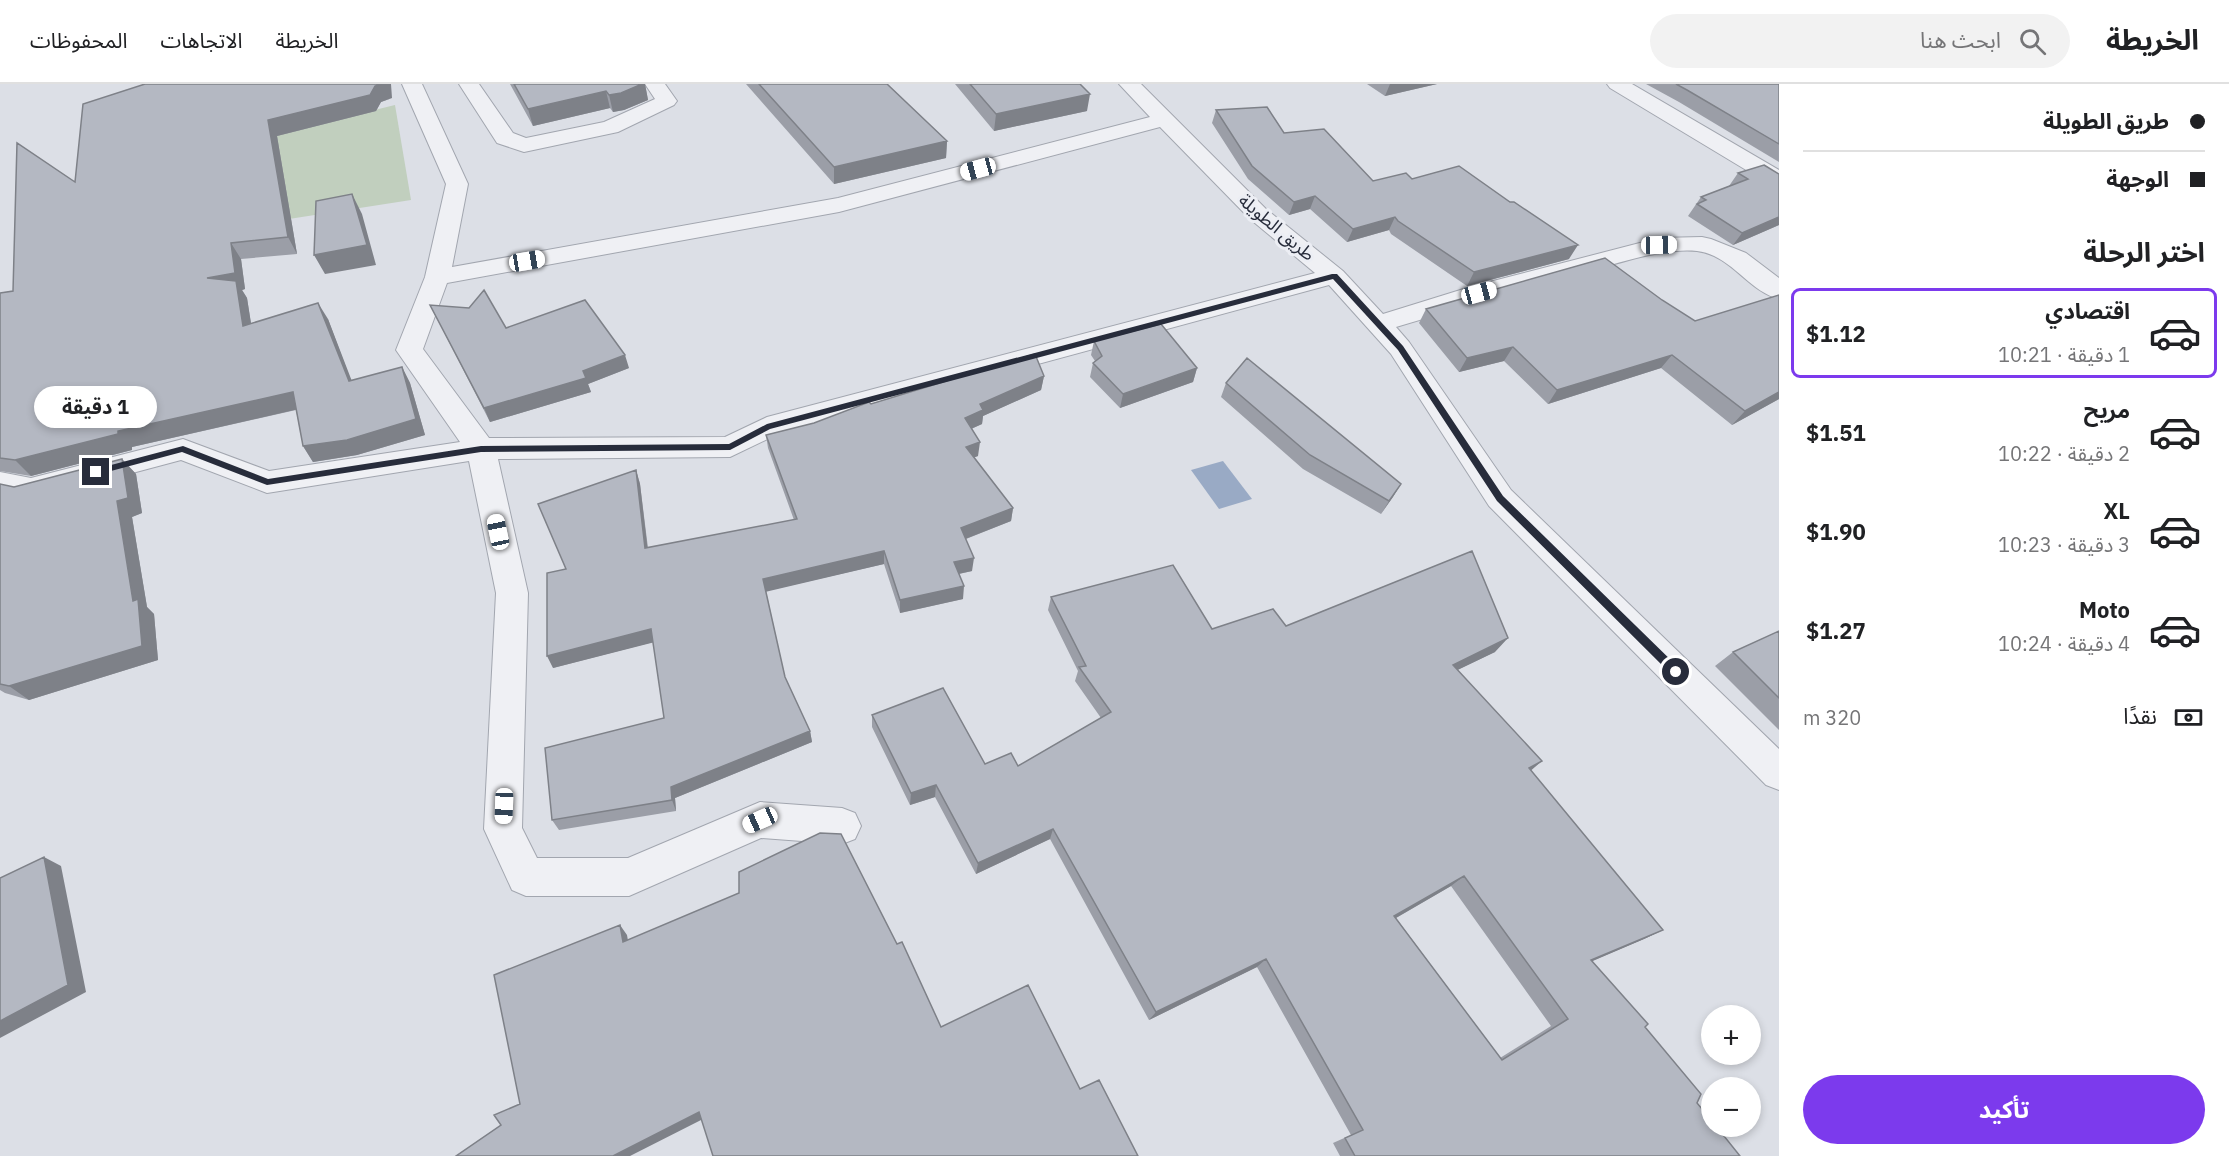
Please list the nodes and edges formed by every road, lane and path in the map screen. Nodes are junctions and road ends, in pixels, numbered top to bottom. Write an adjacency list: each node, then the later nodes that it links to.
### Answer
1 (412, 84): 9 (street)
2 (469, 84): 3 (street)
3 (655, 84)
4 (1129, 84): 6 (street, طريق الطويلة)
5 (1617, 84): 7 (street)
6 (1162, 120): 8 (street, طريق الطويلة); 9 (street)
7 (1779, 180)
8 (1334, 276): 11 (street, طريق الطويلة); 12 (street)
9 (438, 277): 12 (street)
10 (1779, 291): 11 (street)
11 (1378, 324): 14 (street, طريق الطويلة)
12 (481, 449): 13 (street); 15 (street)
13 (0, 483)
14 (1779, 773)
15 (842, 826)

